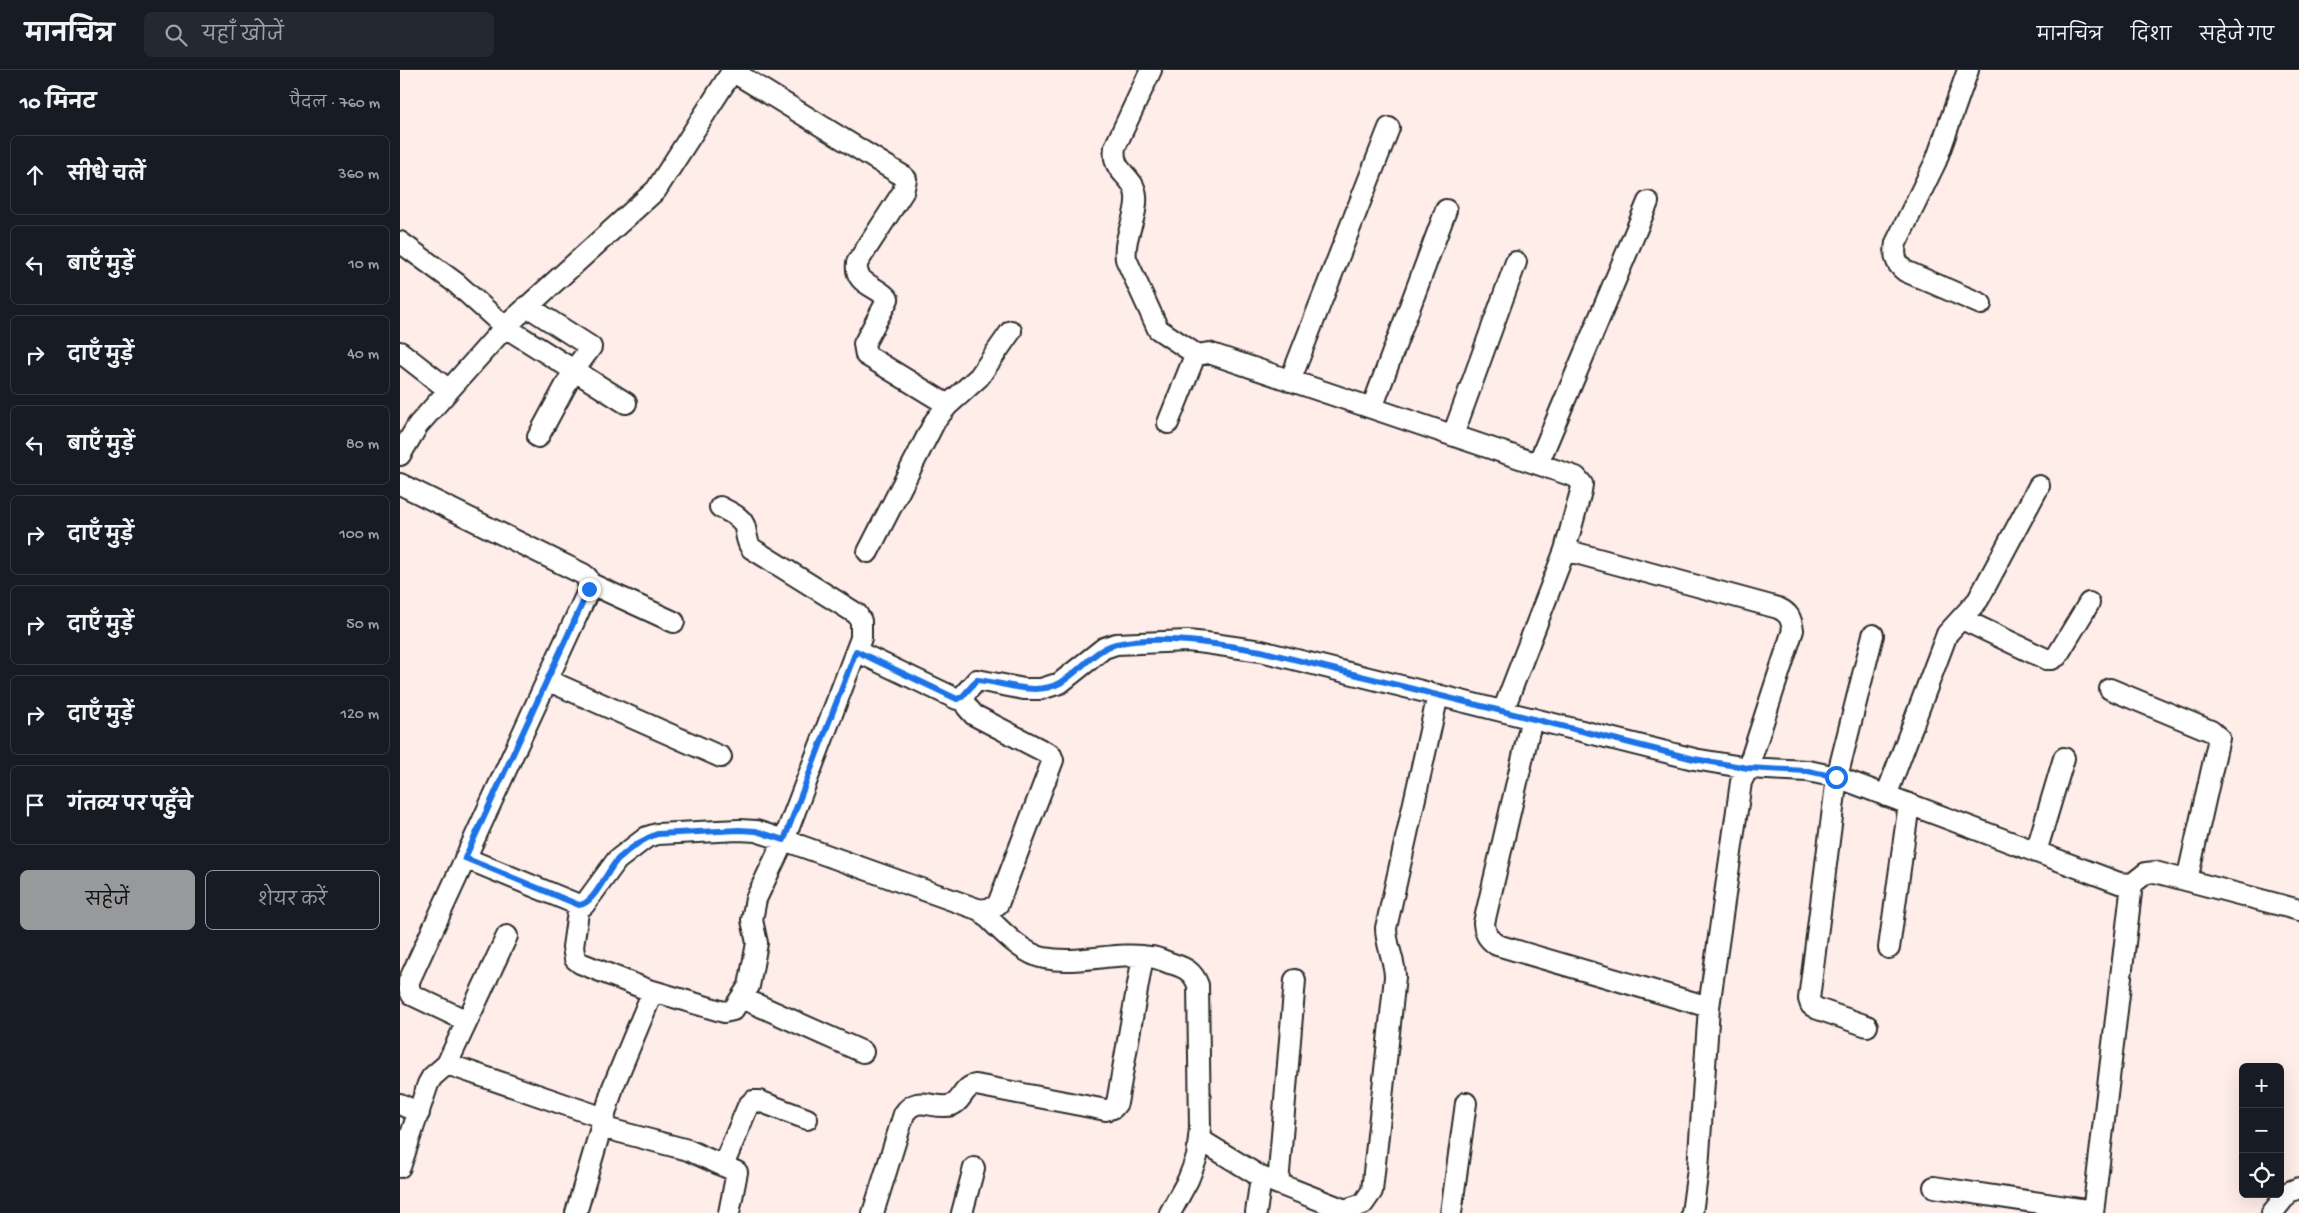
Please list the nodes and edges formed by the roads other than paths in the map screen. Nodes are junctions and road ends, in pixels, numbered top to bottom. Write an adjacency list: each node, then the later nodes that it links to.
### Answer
1 (1150, 70): 14 (street)
2 (1968, 70): 9 (street)
3 (732, 71): 10 (street); 19 (street)
4 (1389, 128): 16 (street)
5 (1648, 202): 25 (street)
6 (1446, 210): 20 (street)
7 (400, 242): 11 (street)
8 (1516, 262): 22 (street)
9 (1981, 304)
10 (527, 306): 11 (street); 15 (street)
11 (505, 327): 15 (street); 17 (street)
12 (1011, 331): 19 (street)
13 (400, 352): 17 (street)
14 (1197, 355): 16 (street); 21 (street)
15 (574, 370): 18 (street); 23 (street)
16 (1290, 381): 20 (street)
17 (449, 390): 24 (street)
18 (626, 403)
19 (948, 405): 30 (street)
20 (1372, 408): 22 (street)
21 (1168, 423)
22 (1453, 436): 25 (street)
23 (538, 437)
24 (400, 455)
25 (1538, 464): 29 (street)
26 (400, 484): 31 (street)
27 (2039, 486): 33 (street)
28 (720, 507): 36 (street)
29 (1565, 550): 41 (street); 45 (street)
30 (868, 552)
31 (589, 583): 34 (street); 37 (street)
32 (2089, 603): 33 (street)
33 (1962, 619): 47 (street)
34 (674, 622)
35 (1873, 634): 46 (street)
36 (856, 651): 40 (street); 49 (street)
37 (547, 680): 43 (street); 51 (street)
38 (2110, 689): 52 (street)
39 (1438, 695): 40 (street); 41 (street); 80 (street)
40 (962, 697): 55 (street)
41 (1503, 711): 42 (street)
42 (1532, 718): 45 (street); 63 (street)
43 (721, 757)
44 (2064, 758): 50 (street)
45 (1748, 768): 46 (street); 63 (street)
46 (1836, 777): 47 (street); 65 (street)
47 (1886, 796): 48 (street)
48 (1909, 804): 50 (street); 58 (street)
49 (784, 840): 54 (street); 55 (street); 62 (street)
50 (2036, 852): 53 (street)
51 (465, 858): 54 (street); 64 (street)
52 (2187, 880): 53 (street); 56 (street)
53 (2132, 884): 81 (street)
54 (579, 905): 61 (street)
55 (980, 910): 59 (street)
56 (2299, 910)
57 (506, 936): 64 (street)
58 (1890, 948)
59 (1143, 956): 73 (street); 84 (street)
60 (1295, 980): 77 (street)
61 (656, 992): 62 (street); 72 (street)
62 (742, 998): 66 (street)
63 (1708, 1008): 89 (street)
64 (467, 1021): 67 (street)
65 (1867, 1026)
66 (863, 1052)
67 (447, 1064): 70 (street); 72 (street)
68 (1466, 1103): 88 (street)
69 (400, 1104): 70 (street)
70 (419, 1113): 75 (street)
71 (807, 1119): 74 (street)
72 (602, 1123): 74 (street); 82 (street)
73 (1199, 1139): 77 (street); 86 (street)
74 (723, 1166): 83 (street)
75 (400, 1168)
76 (974, 1168): 85 (street)
77 (1269, 1180): 80 (street); 87 (street)
78 (1934, 1187): 81 (street)
79 (2299, 1188): 90 (street)
80 (1346, 1212)
81 (2093, 1212)
82 (576, 1213)
83 (728, 1213)
84 (873, 1213)
85 (962, 1213)
86 (1170, 1213)
87 (1256, 1213)
88 (1452, 1213)
89 (1692, 1213)
90 (2272, 1213)

